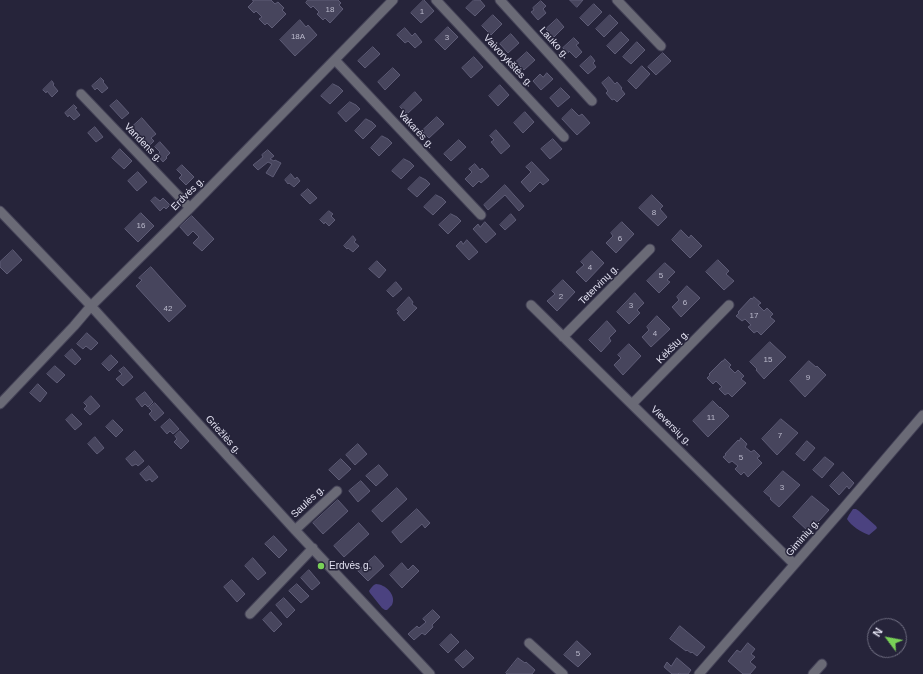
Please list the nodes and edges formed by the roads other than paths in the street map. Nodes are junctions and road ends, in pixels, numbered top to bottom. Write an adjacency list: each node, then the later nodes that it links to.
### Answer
1 (393, 0): 6 (street, Erdvės g.)
2 (436, 0): 9 (street, Vaivorykštės g.)
3 (500, 0): 8 (street, Lauko g.)
4 (617, 0): 5 (street)
5 (661, 46)
6 (335, 60): 10 (street, Erdvės g.); 12 (street, Vakarės g.)
7 (81, 94): 10 (street, Vandens g.)
8 (592, 101)
9 (564, 137)
10 (190, 208): 16 (street, Erdvės g.)
11 (0, 211): 16 (street, Griežlės g.)
12 (480, 215)
13 (650, 249): 17 (street, Tetervinų g.)
14 (531, 305): 17 (street, Vieversių g.)
15 (729, 305): 19 (street, Kėkštų g.)
16 (91, 306): 18 (street, Erdvės g.); 22 (street, Griežlės g.)
17 (563, 337): 19 (street, Vieversių g.)
18 (0, 404)
19 (632, 404): 24 (street, Vieversių g.)
20 (923, 415): 24 (street, Giminių g.)
21 (337, 491): 22 (street, Saulės g.)
22 (295, 530): 23 (street, Griežlės g.)
23 (313, 548): 25 (street); 28 (street, Griežlės g.)
24 (794, 564): 30 (street, Giminių g.)
25 (250, 614)
26 (529, 643): 29 (street)
27 (822, 664): 31 (street)
28 (430, 674)
29 (563, 674)
30 (698, 674)
31 (813, 674)

